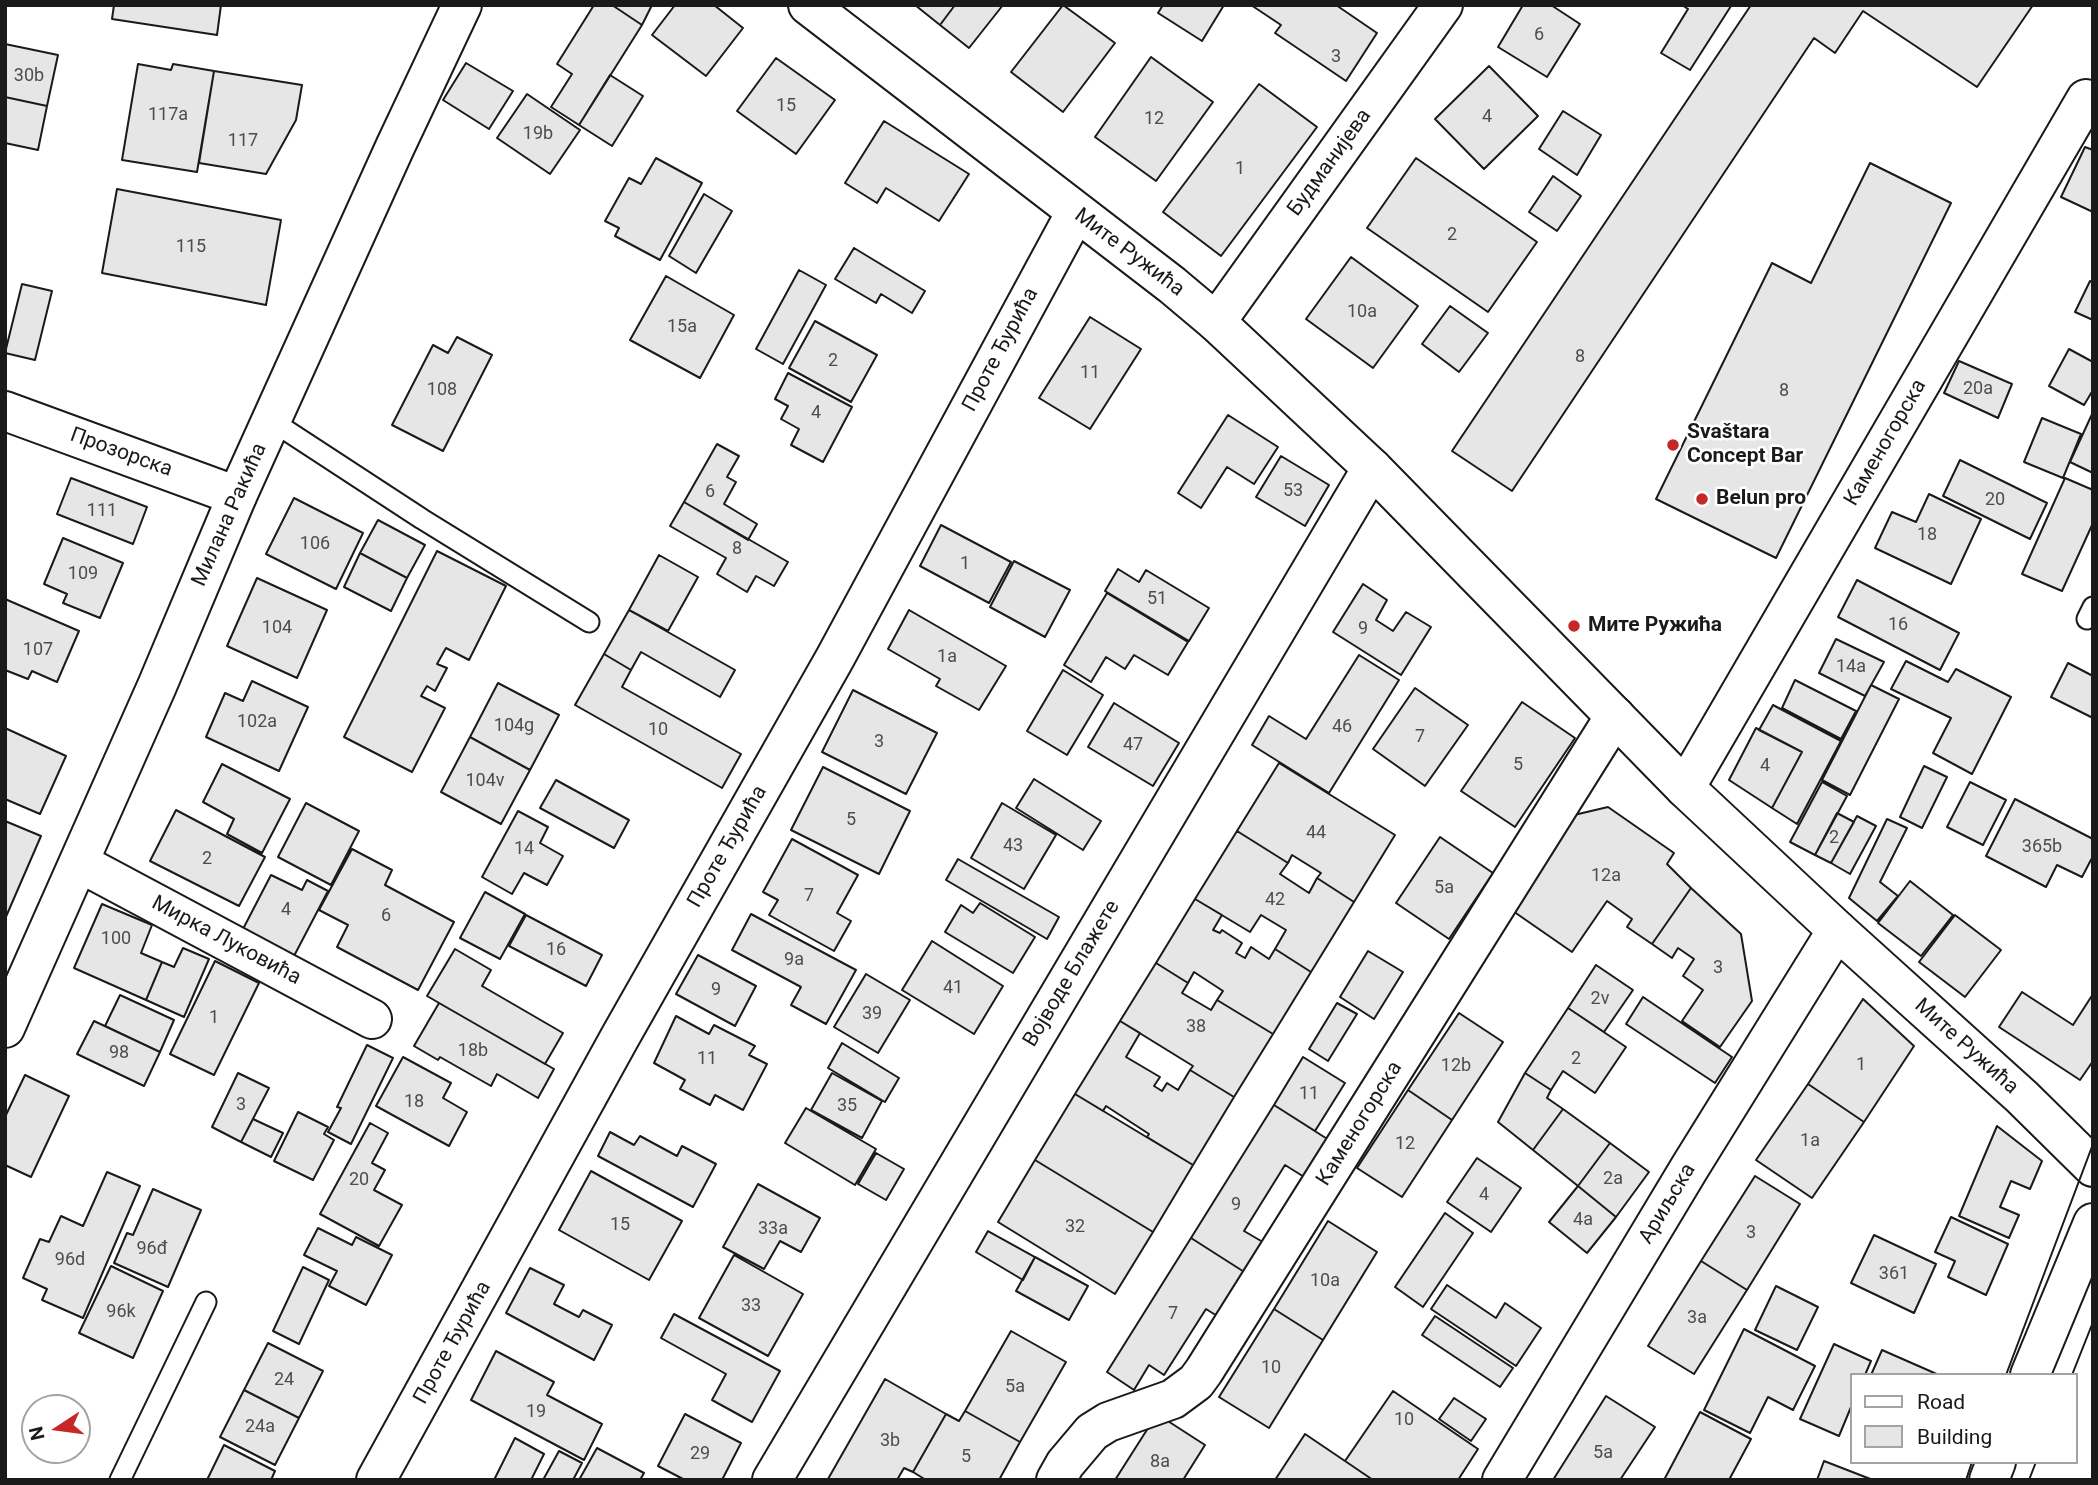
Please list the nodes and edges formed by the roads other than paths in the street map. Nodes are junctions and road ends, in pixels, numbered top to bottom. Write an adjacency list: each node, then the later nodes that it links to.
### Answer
1 (462, 5): 8 (street, Милана Ракића)
2 (1443, 5): 6 (street, Будманијева)
3 (831, 12): 5 (street, Мите Ружића)
4 (2086, 99): 13 (street, Каменогорска)
5 (1076, 212): 6 (street, Мите Ружића); 23 (street, Проте Ђурића)
6 (1216, 321): 9 (street, Мите Ружића)
7 (5, 411): 10 (street, Прозорска)
8 (272, 421): 10 (street, Милана Ракића); 11 (lane)
9 (1372, 468): 12 (street, Мите Ружића); 24 (street, Војводе Блажете)
10 (237, 496): 14 (street, Милана Ракића)
11 (589, 622)
12 (1615, 716): 13 (street, Мите Ружића); 25 (street, Каменогорска)
13 (1685, 788): 15 (street, Мите Ружића)
14 (80, 863): 16 (street, Мирка Луковића); 17 (street, Милана Ракића)
15 (1837, 930): 18 (street, Мите Ружића); 26 (street, Ариљска)
16 (372, 1019)
17 (5, 1028)
18 (2093, 1167)
19 (2093, 1223): 21 (street)
20 (206, 1302): 22 (lane)
21 (2031, 1373)
22 (120, 1480)
23 (376, 1480)
24 (772, 1480)
25 (1056, 1480)
26 (1502, 1480)

